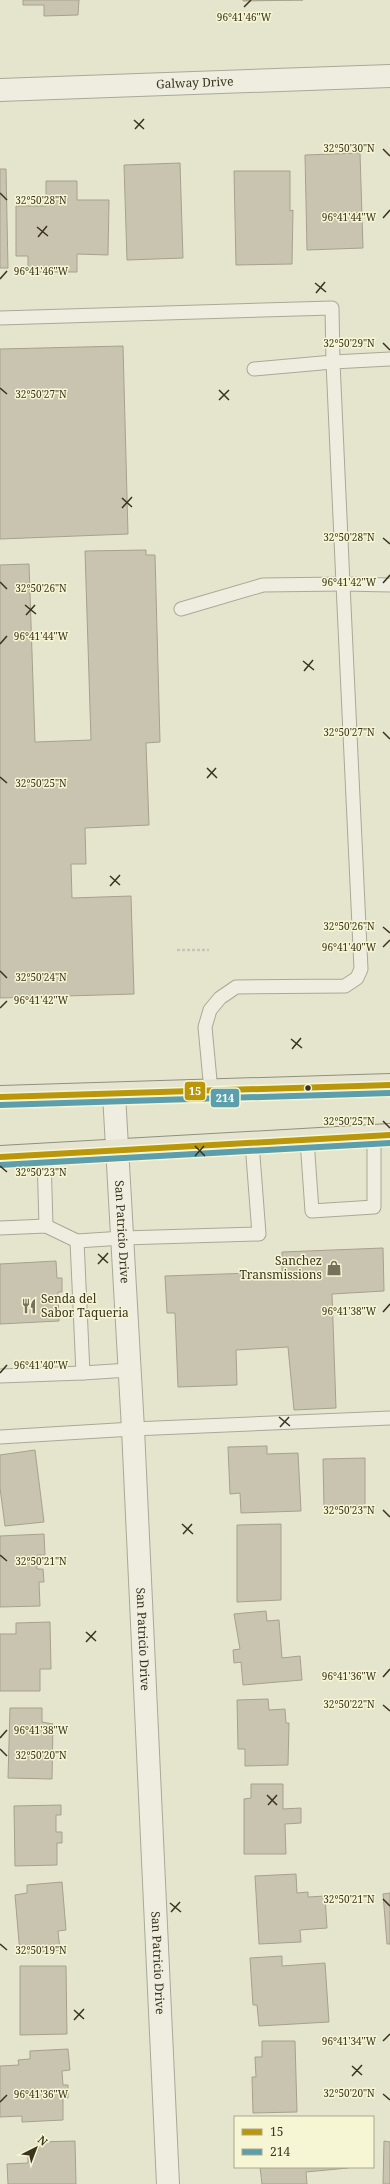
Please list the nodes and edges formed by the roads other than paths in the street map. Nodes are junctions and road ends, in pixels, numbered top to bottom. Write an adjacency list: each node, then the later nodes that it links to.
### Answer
1 (390, 76): 2 (street, Galway Drive)
2 (0, 90)
3 (0, 318): 5 (lane)
4 (390, 359): 5 (lane)
5 (333, 362): 6 (lane); 7 (lane)
6 (254, 369)
7 (343, 584): 8 (lane); 9 (lane); 11 (lane)
8 (390, 585)
9 (181, 609)
10 (390, 1085): 11 (main road)
11 (210, 1091): 12 (main road)
12 (114, 1094): 13 (main road); 17 (street, San Patricio Drive)
13 (0, 1097)
14 (382, 1135): 15 (main road); 15 (lane)
15 (307, 1140): 16 (main road)
16 (252, 1143): 17 (main road); 22 (lane)
17 (118, 1152): 18 (main road); 22 (street, San Patricio Drive)
18 (44, 1155): 19 (main road); 20 (lane)
19 (0, 1157)
20 (46, 1226): 21 (lane); 23 (lane)
21 (0, 1228)
22 (123, 1238): 23 (lane); 24 (street, San Patricio Drive)
23 (77, 1241): 25 (lane)
24 (129, 1370): 25 (lane); 28 (street, San Patricio Drive)
25 (83, 1373): 26 (lane)
26 (0, 1376)
27 (390, 1418): 28 (lane)
28 (133, 1429): 29 (lane); 30 (street, San Patricio Drive)
29 (0, 1437)
30 (168, 2184)

